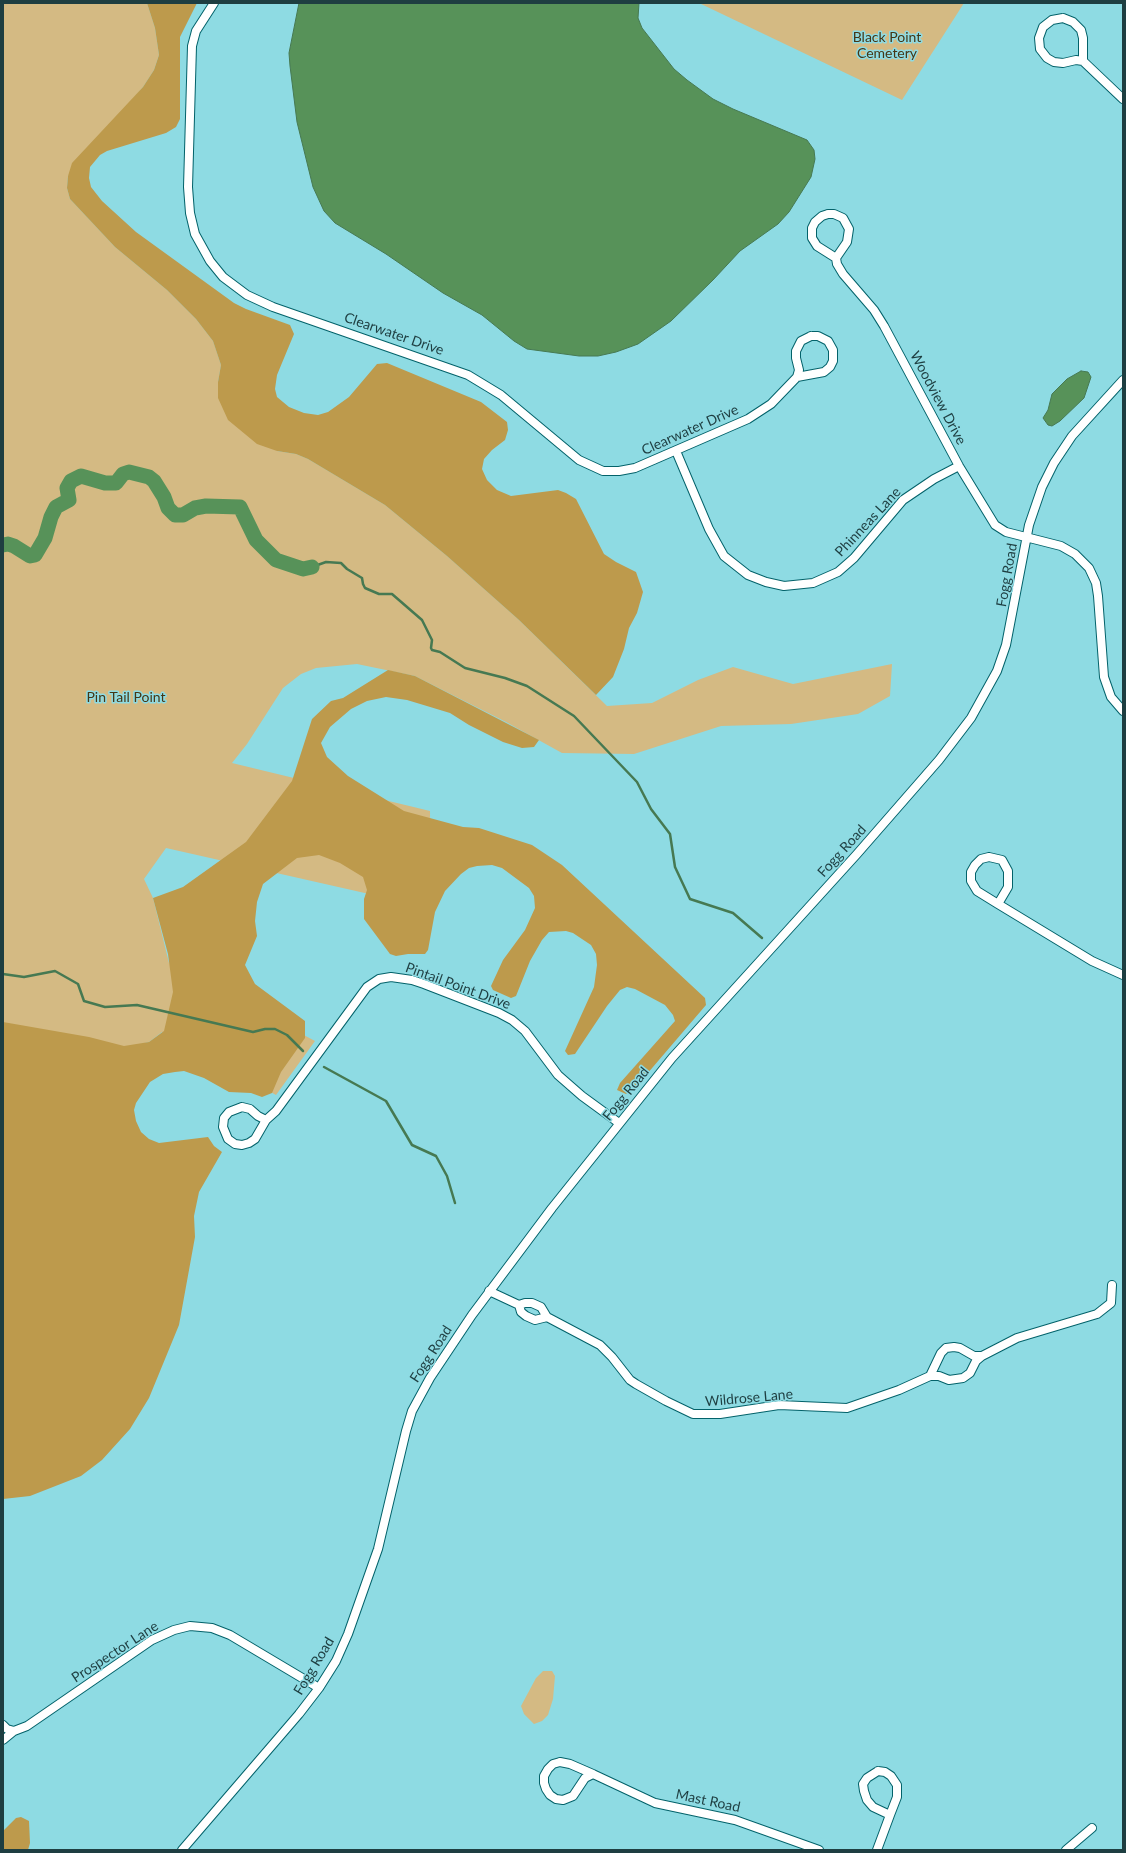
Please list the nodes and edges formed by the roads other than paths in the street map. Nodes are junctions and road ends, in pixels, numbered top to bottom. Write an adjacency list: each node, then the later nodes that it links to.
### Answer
1 (214, 3): 7 (street, Clearwater Drive)
2 (1083, 61): 2 (street); 3 (street)
3 (1123, 99)
4 (836, 258): 4 (street); 8 (street, Woodview Drive)
5 (797, 377): 5 (street); 7 (street, Clearwater Drive)
6 (1123, 380): 9 (street, Fogg Road)
7 (676, 451): 8 (street, Phinneas Lane)
8 (959, 466): 9 (street, Woodview Drive)
9 (1027, 537): 10 (street, Woodview Drive); 14 (street, Fogg Road)
10 (1123, 711)
11 (998, 904): 11 (street); 12 (street)
12 (1123, 975)
13 (266, 1120): 13 (street, Pintail Point Drive); 14 (street, Pintail Point Drive)
14 (619, 1123): 16 (street, Fogg Road)
15 (1112, 1285): 19 (street)
16 (489, 1291): 17 (street, Wildrose Lane); 21 (street, Fogg Road)
17 (519, 1305): 18 (street, Wildrose Lane); 18 (street, Wildrose Lane)
18 (547, 1317): 20 (street, Wildrose Lane)
19 (982, 1356): 20 (street); 20 (street)
20 (930, 1376)
21 (319, 1688): 23 (street, Prospector Lane); 28 (street, Fogg Road)
22 (3, 1725): 23 (street)
23 (14, 1731): 24 (street, Prospector Lane)
24 (3, 1740)
25 (593, 1774): 25 (street, Mast Road); 29 (street, Mast Road)
26 (890, 1815): 26 (street); 30 (street)
27 (1092, 1828): 31 (street)
28 (182, 1850)
29 (819, 1850)
30 (877, 1850)
31 (1066, 1850)

